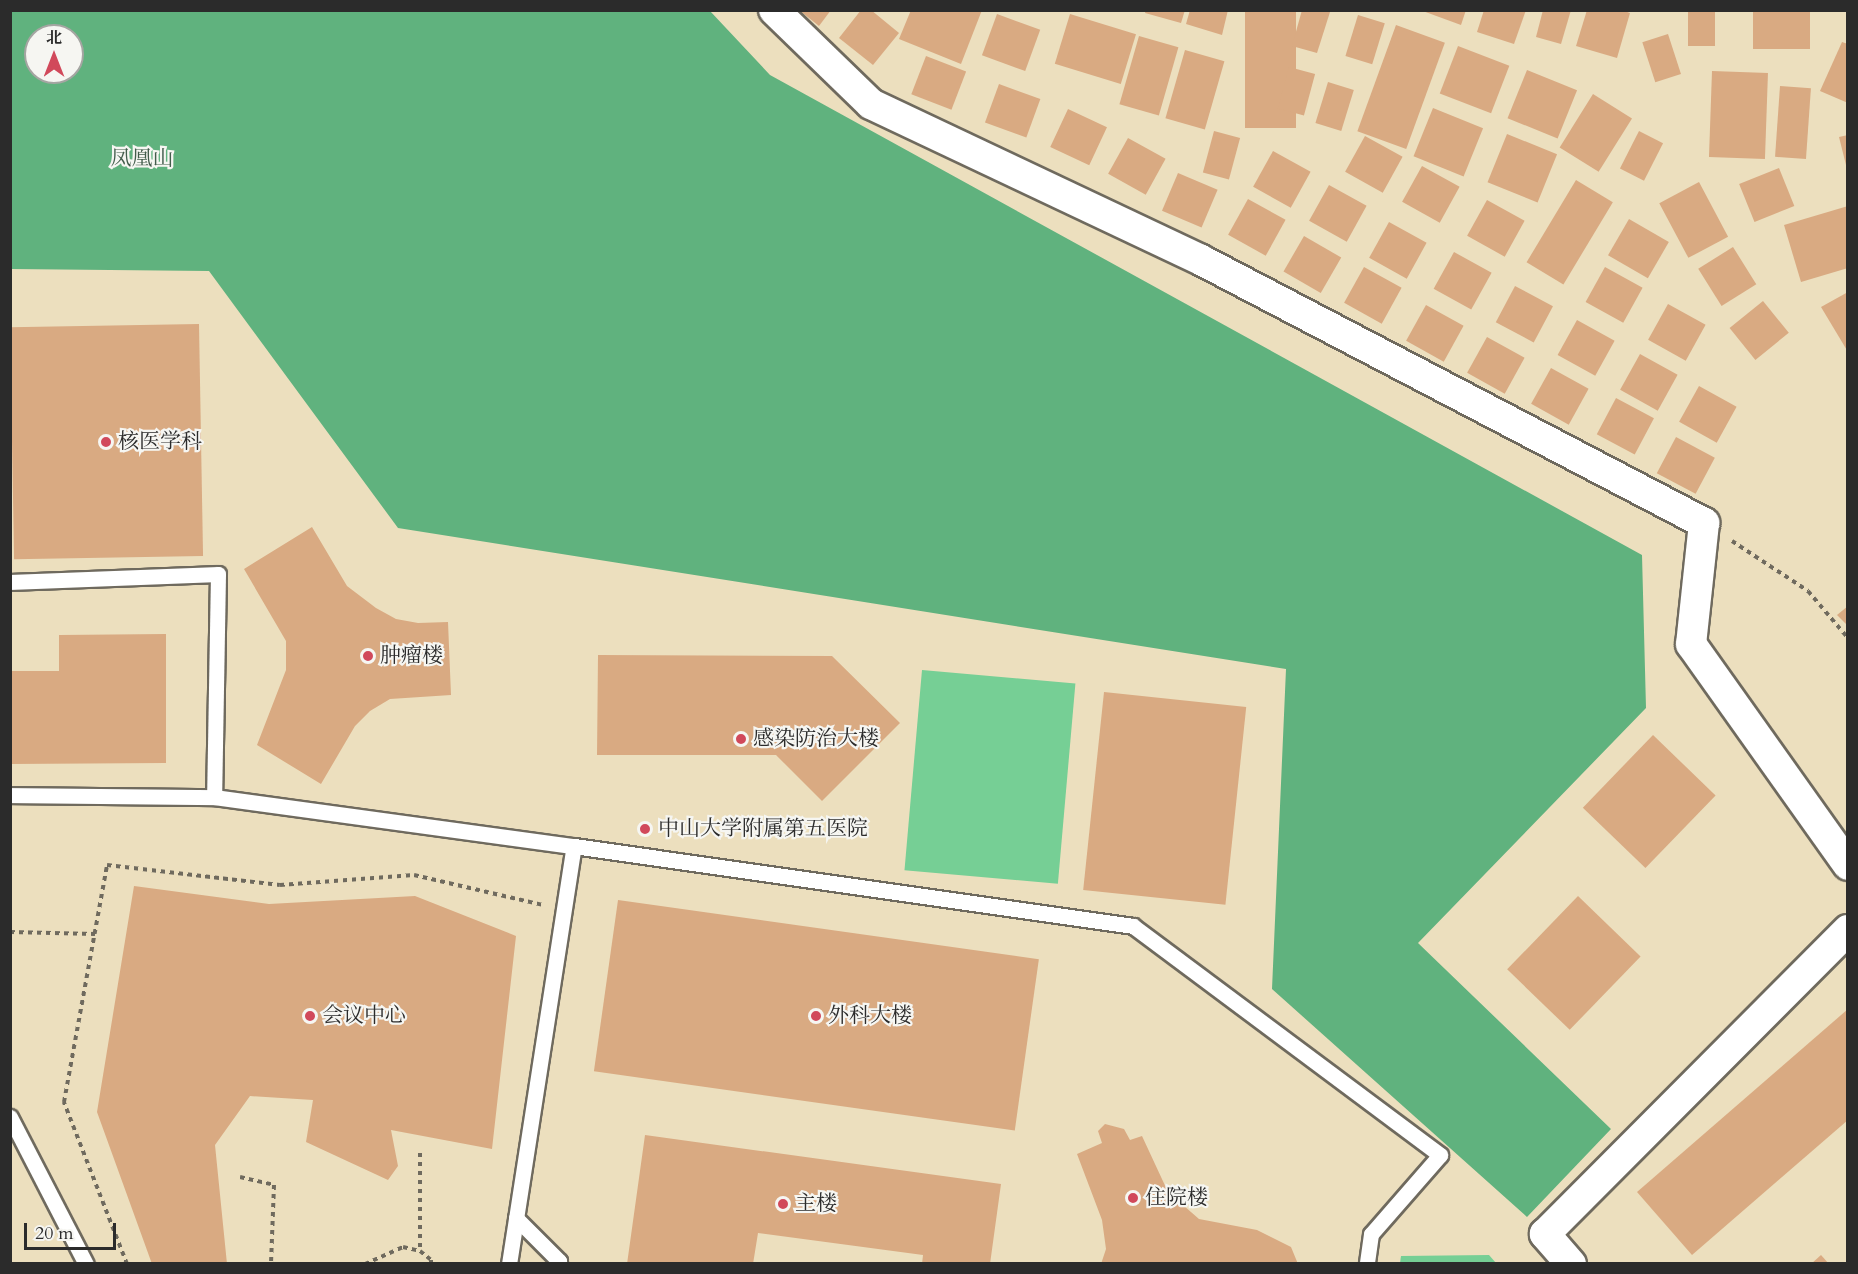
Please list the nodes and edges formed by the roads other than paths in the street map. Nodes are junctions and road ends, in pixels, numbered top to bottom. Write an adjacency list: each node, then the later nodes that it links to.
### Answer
1 (774, 10): 6 (street)
2 (10, 582): 4 (lane)
3 (10, 795): 4 (lane)
4 (214, 797): 5 (lane)
5 (574, 846): 9 (lane); 13 (lane)
6 (1848, 865)
7 (1848, 930): 14 (street)
8 (10, 1117): 10 (lane)
9 (516, 1218): 11 (lane); 12 (lane)
10 (86, 1263)
11 (508, 1263)
12 (558, 1263)
13 (1367, 1263)
14 (1571, 1263)

